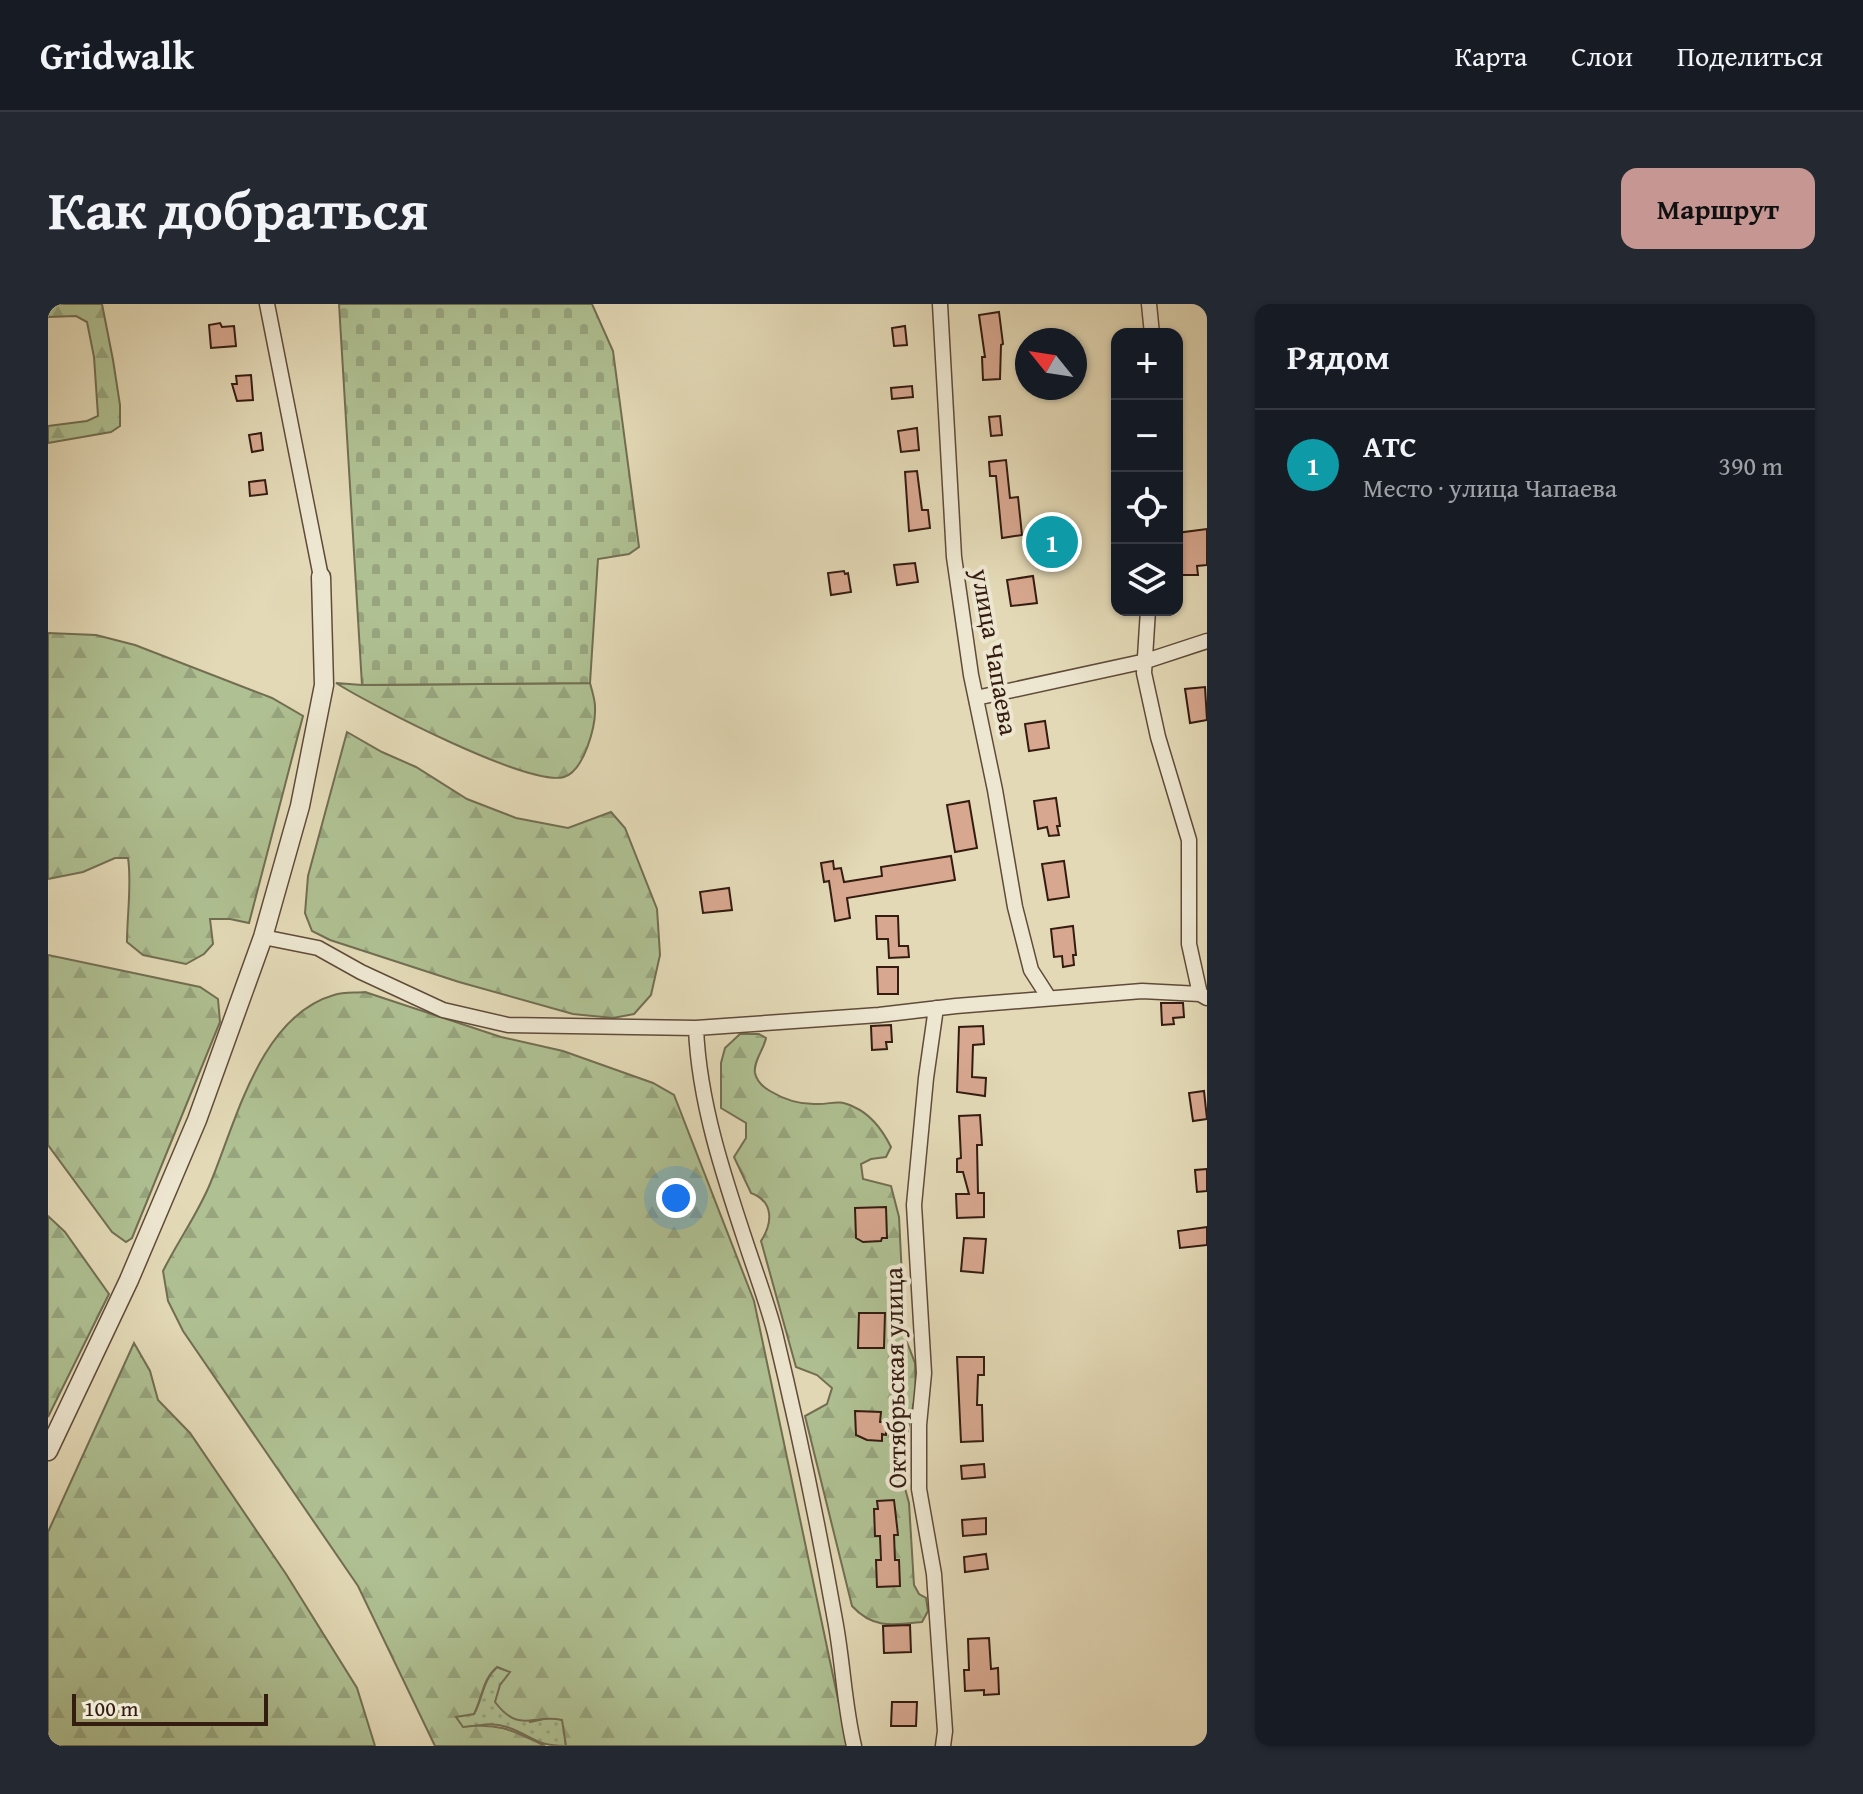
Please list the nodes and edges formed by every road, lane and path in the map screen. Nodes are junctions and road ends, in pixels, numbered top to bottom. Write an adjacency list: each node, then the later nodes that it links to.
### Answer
1 (267, 304): 5 (street)
2 (940, 304): 9 (street, улица Чапаева)
3 (1149, 304): 4 (street)
4 (1151, 328)
5 (321, 577): 10 (street)
6 (1148, 616): 8 (street)
7 (1207, 641): 8 (street)
8 (1146, 661): 9 (street); 11 (street)
9 (976, 698): 12 (street, улица Чапаева)
10 (263, 937): 14 (street); 15 (street)
11 (1204, 996): 12 (street)
12 (1049, 998): 13 (street)
13 (936, 1008): 14 (street); 17 (street, Октябрьская улица)
14 (696, 1028): 16 (street)
15 (48, 1451)
16 (854, 1746)
17 (943, 1746)

